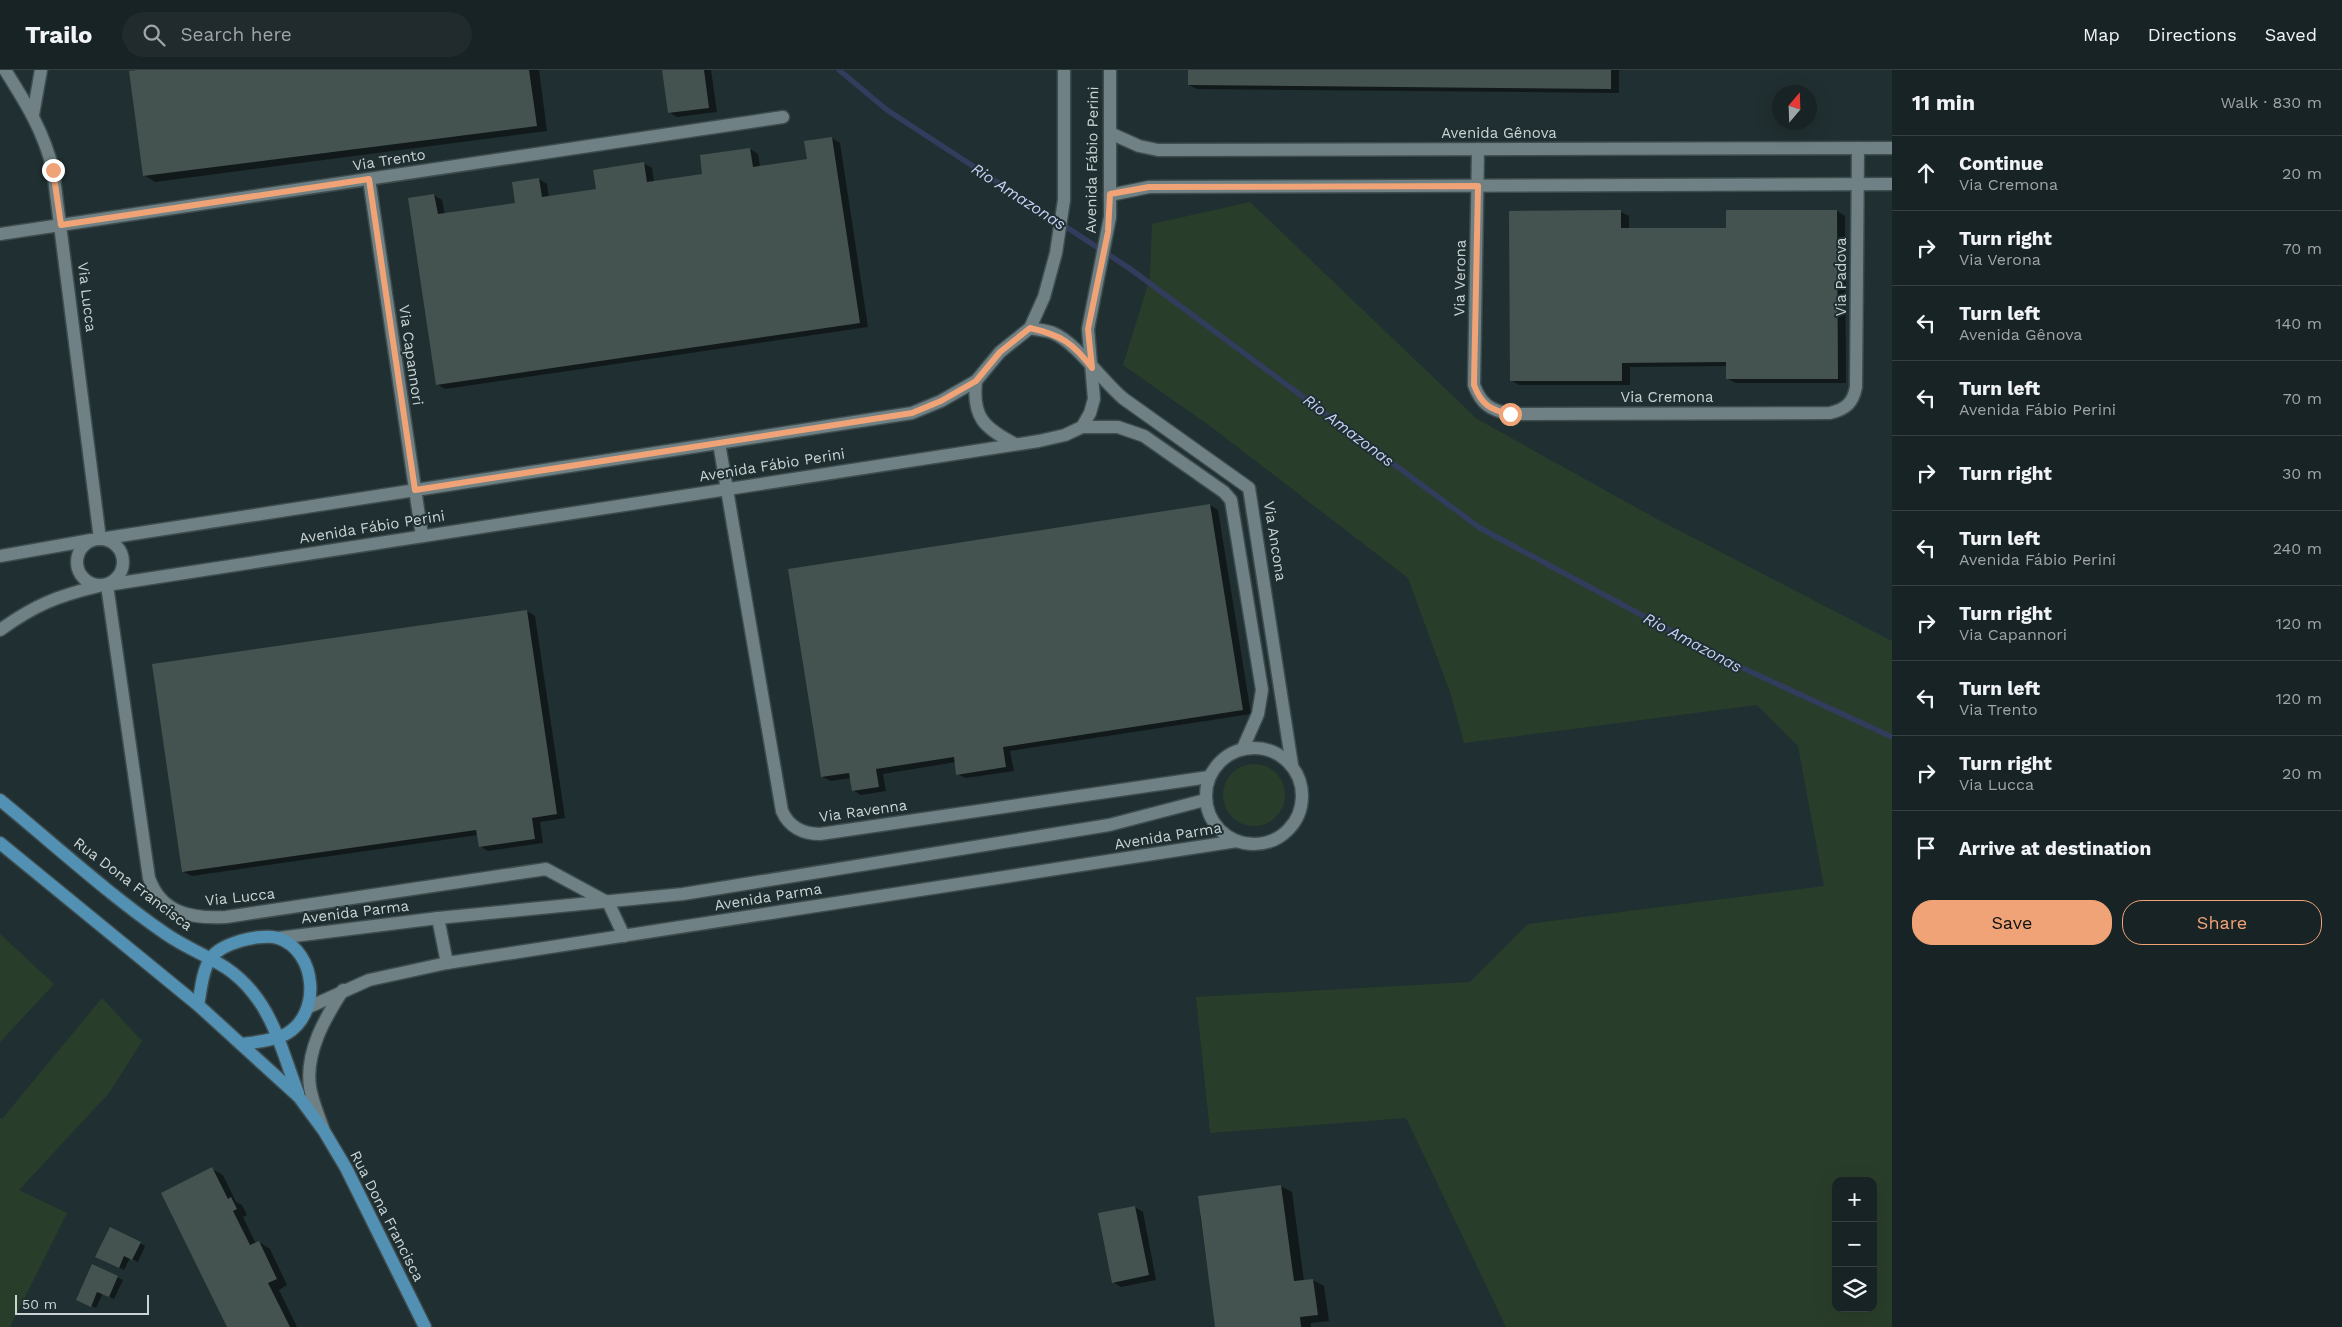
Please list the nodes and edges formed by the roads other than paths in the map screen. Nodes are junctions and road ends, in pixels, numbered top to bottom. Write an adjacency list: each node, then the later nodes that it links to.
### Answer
1 (5, 70): 5 (street, Via Lucca)
2 (41, 70): 5 (street)
3 (1064, 70): 18 (street, Avenida Fábio Perini)
4 (1110, 70): 7 (street, Avenida Fábio Perini)
5 (33, 115): 16 (street, Via Lucca)
6 (783, 117): 11 (street, Via Trento)
7 (1110, 133): 10 (street, Avenida Gênova); 15 (street, Avenida Fábio Perini)
8 (1858, 148): 9 (street, Avenida Gênova); 10 (street, Avenida Gênova); 12 (street, Via Padova)
9 (1892, 148)
10 (1478, 149): 14 (street, Via Verona)
11 (369, 179): 16 (street, Via Trento); 27 (street, Via Capannori)
12 (1858, 184): 13 (street); 14 (street); 21 (street, Via Padova)
13 (1892, 184)
14 (1478, 186): 15 (street); 22 (street, Via Verona)
15 (1110, 194): 19 (street, Avenida Fábio Perini)
16 (61, 225): 17 (street, Via Trento); 29 (street, Via Lucca)
17 (0, 234)
18 (1030, 328): 19 (street); 20 (street, Avenida Fábio Perini)
19 (1092, 368): 23 (street, Avenida Fábio Perini); 34 (street, Via Ancona)
20 (976, 381): 24 (street, Avenida Fábio Perini); 25 (street)
21 (1849, 404): 22 (street, Via Cremona)
22 (1484, 405)
23 (1082, 427): 25 (street, Avenida Fábio Perini); 33 (street)
24 (719, 443): 26 (street, Via Ravenna); 27 (street, Avenida Fábio Perini)
25 (1015, 444): 26 (street, Avenida Fábio Perini)
26 (727, 488): 28 (street, Avenida Fábio Perini); 35 (street, Via Ravenna)
27 (415, 490): 28 (street, Via Capannori); 29 (street, Avenida Fábio Perini)
28 (422, 536): 31 (street, Avenida Fábio Perini)
29 (96, 539): 30 (street, Avenida Fábio Perini); 31 (street); 31 (street)
30 (0, 556)
31 (104, 585): 32 (street, Avenida Fábio Perini); 40 (street, Via Lucca)
32 (0, 630)
33 (1244, 748): 34 (street); 35 (street)
34 (1292, 765): 38 (street)
35 (1209, 777): 37 (street)
36 (0, 800): 44 (main road, Rua Dona Francisca)
37 (1206, 800): 38 (street); 40 (street, Avenida Parma)
38 (1238, 841): 42 (street, Avenida Parma)
39 (0, 842): 47 (main road, Rua Dona Francisca)
40 (608, 902): 41 (street, Avenida Parma); 42 (street)
41 (438, 918): 43 (street, Avenida Parma); 45 (street)
42 (624, 936): 45 (street, Avenida Parma)
43 (278, 938): 44 (main road); 48 (main road)
44 (211, 957): 47 (main road); 49 (main road, Rua Dona Francisca)
45 (447, 963): 46 (street, Avenida Parma)
46 (343, 990): 48 (street, Avenida Parma); 52 (street)
47 (198, 1006): 50 (main road, Rua Dona Francisca)
48 (309, 1007): 49 (main road)
49 (277, 1037): 50 (main road); 51 (main road, Rua Dona Francisca)
50 (241, 1044): 51 (main road, Rua Dona Francisca)
51 (299, 1097): 52 (main road, Rua Dona Francisca)
52 (324, 1131): 53 (main road, Rua Dona Francisca)
53 (425, 1327)

